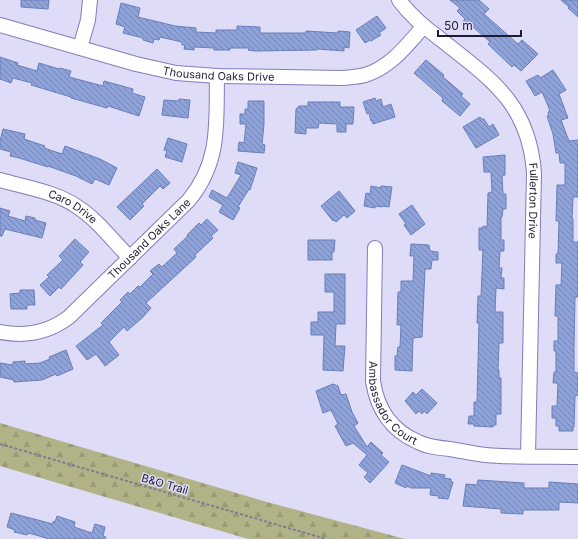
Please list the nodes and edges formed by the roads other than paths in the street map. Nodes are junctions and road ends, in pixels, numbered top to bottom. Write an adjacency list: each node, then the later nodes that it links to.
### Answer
1 (90, 0): 5 (street)
2 (399, 0): 4 (street, Fullerton Drive)
3 (0, 25): 5 (street, Thousand Oaks Drive)
4 (424, 26): 6 (street, Thousand Oaks Drive); 11 (street, Fullerton Drive)
5 (80, 48): 6 (street, Thousand Oaks Drive)
6 (217, 76): 9 (street, Thousand Oaks Lane)
7 (0, 180): 9 (street, Caro Drive)
8 (375, 248): 11 (street, Ambassador Court)
9 (130, 258): 10 (street, Thousand Oaks Lane)
10 (0, 332)
11 (528, 456): 12 (street, Ambassador Court)
12 (578, 457)

